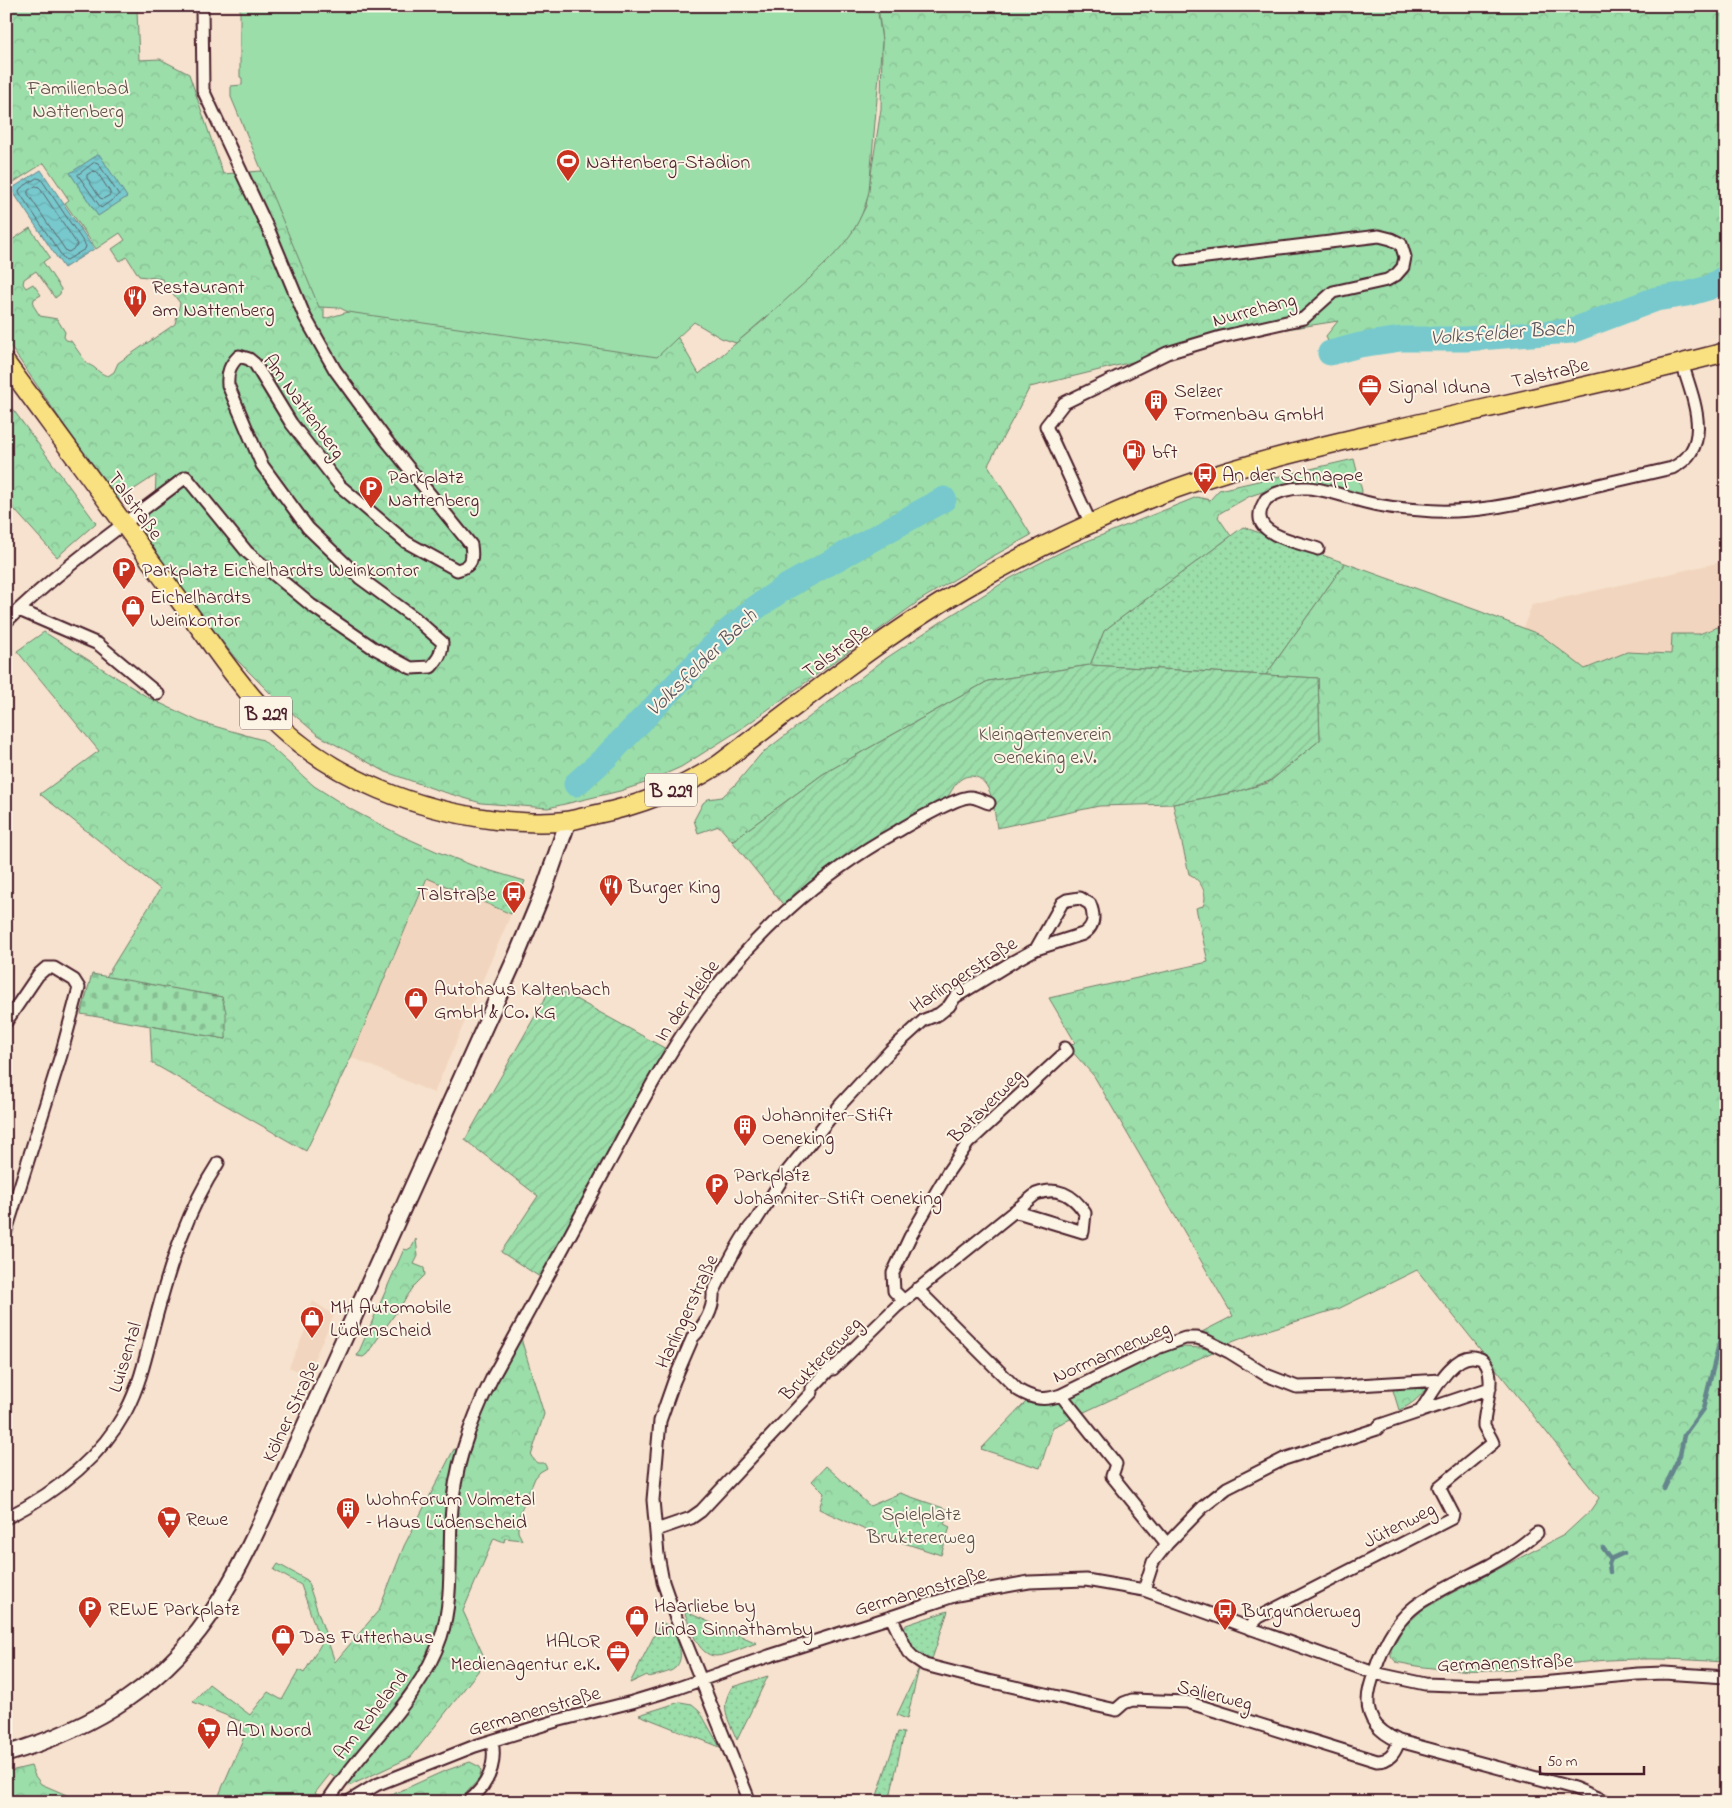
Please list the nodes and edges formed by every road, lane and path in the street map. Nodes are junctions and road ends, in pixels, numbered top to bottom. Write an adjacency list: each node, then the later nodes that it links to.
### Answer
1 (202, 6): 6 (street, Am Nattenberg)
2 (1182, 260): 7 (street, Nurrehang)
3 (1726, 352): 5 (main road, Talstraße / B 229)
4 (6, 363): 6 (main road, Talstraße / B 229)
5 (1682, 364): 7 (main road, Talstraße / B 229); 8 (street)
6 (124, 524): 9 (street); 13 (main road, Talstraße / B 229)
7 (1091, 524): 13 (main road, Talstraße / B 229)
8 (1318, 549)
9 (19, 610): 10 (street); 11 (street)
10 (6, 622)
11 (158, 694)
12 (989, 803): 22 (street, In der Heide)
13 (568, 821): 39 (main road, Kölner Straße)
14 (1036, 949): 14 (street, Harlingerstraße); 28 (street, Harlingerstraße)
15 (6, 1022): 19 (street)
16 (1064, 1048): 21 (street, Bataverweg)
17 (218, 1164): 27 (street, Luisental)
18 (1014, 1211): 18 (street, Bruktererweg); 20 (street, Bruktererweg)
19 (6, 1232)
20 (918, 1289): 21 (street, Bruktererweg); 25 (street, Normannenweg)
21 (904, 1301): 28 (street, Bruktererweg)
22 (518, 1331): 40 (street, Am Roheland)
23 (1441, 1380): 24 (street); 25 (street, Normannenweg); 26 (street)
24 (1490, 1388): 26 (street); 33 (street, Jütenweg)
25 (1061, 1395): 30 (street)
26 (1420, 1412): 30 (street)
27 (6, 1518)
28 (656, 1530): 36 (street, Harlingerstraße)
29 (1538, 1533): 34 (street)
30 (1167, 1544): 31 (street)
31 (1144, 1590): 32 (street, Germanenstraße); 33 (street, Germanenstraße)
32 (891, 1617): 36 (street, Germanenstraße); 38 (street, Salierweg)
33 (1251, 1629): 34 (street, Germanenstraße)
34 (1374, 1673): 35 (street, Germanenstraße); 38 (street)
35 (1726, 1677)
36 (700, 1680): 37 (street, Germanenstraße); 43 (street, Harlingerstraße)
37 (492, 1741): 41 (street, Germanenstraße); 42 (street)
38 (1399, 1741): 44 (street)
39 (6, 1754)
40 (327, 1802)
41 (348, 1802)
42 (468, 1802)
43 (750, 1802)
44 (1608, 1802)

